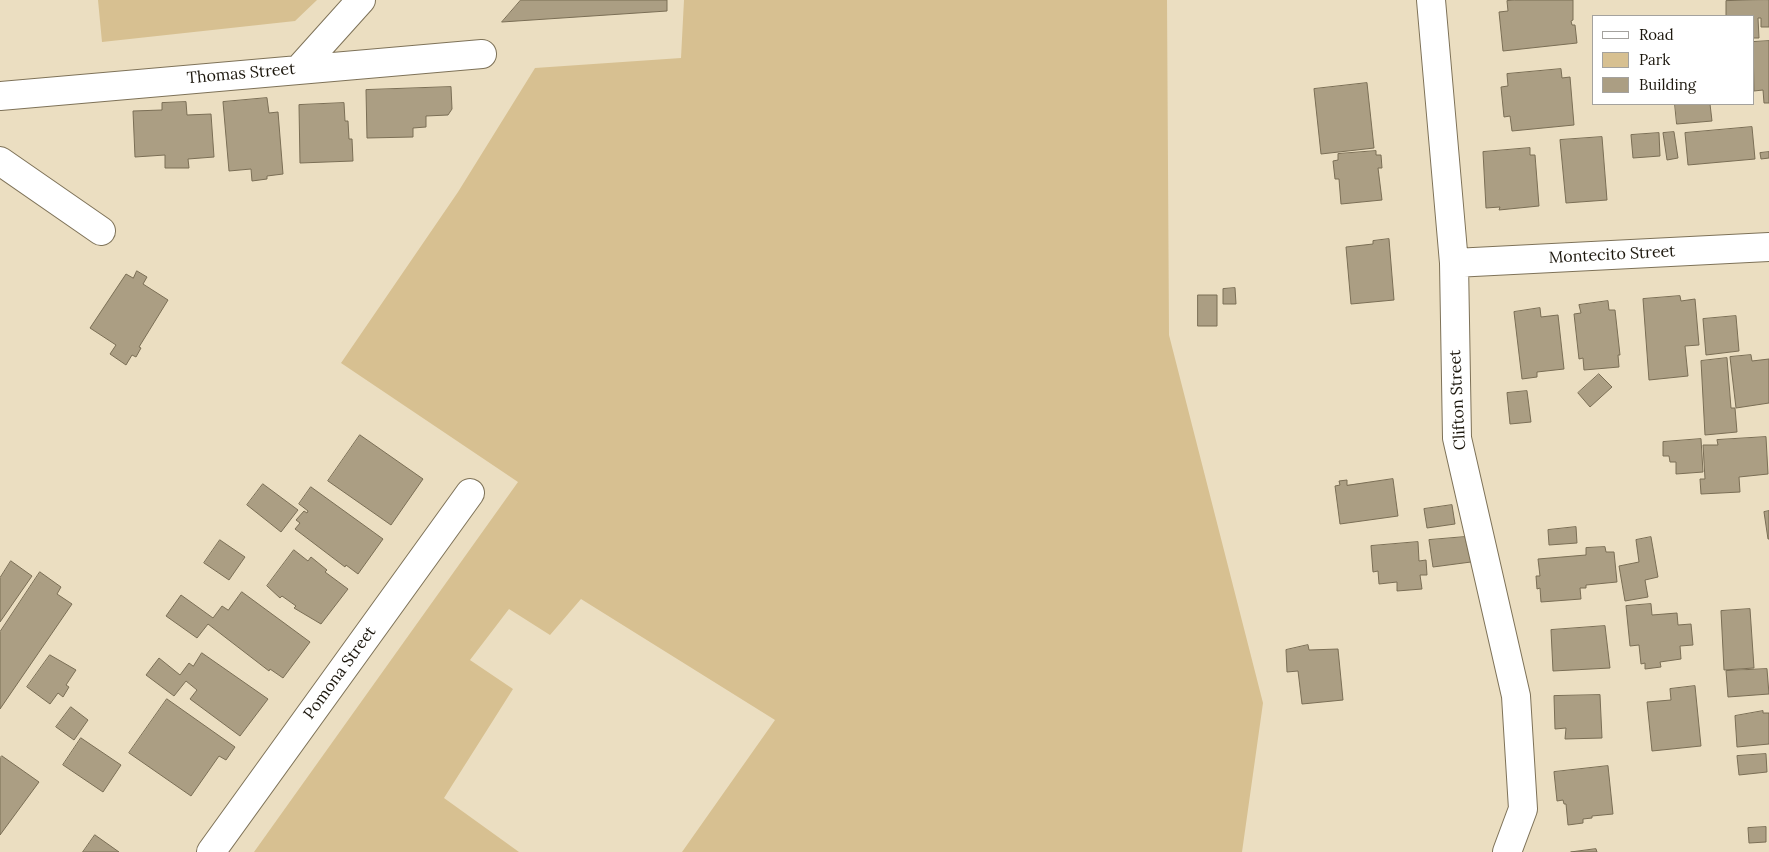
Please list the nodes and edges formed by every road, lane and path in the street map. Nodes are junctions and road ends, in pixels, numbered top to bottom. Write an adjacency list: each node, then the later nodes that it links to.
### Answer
1 (361, 0): 4 (street)
2 (1431, 0): 9 (street, Clifton Street)
3 (482, 54): 4 (street, Thomas Street)
4 (299, 69): 5 (street, Thomas Street)
5 (0, 96)
6 (0, 161): 7 (street)
7 (101, 231)
8 (1769, 246): 9 (street, Montecito Street)
9 (1454, 263): 12 (street, Clifton Street)
10 (470, 493): 11 (street, Pomona Street)
11 (211, 852)
12 (1507, 852)

